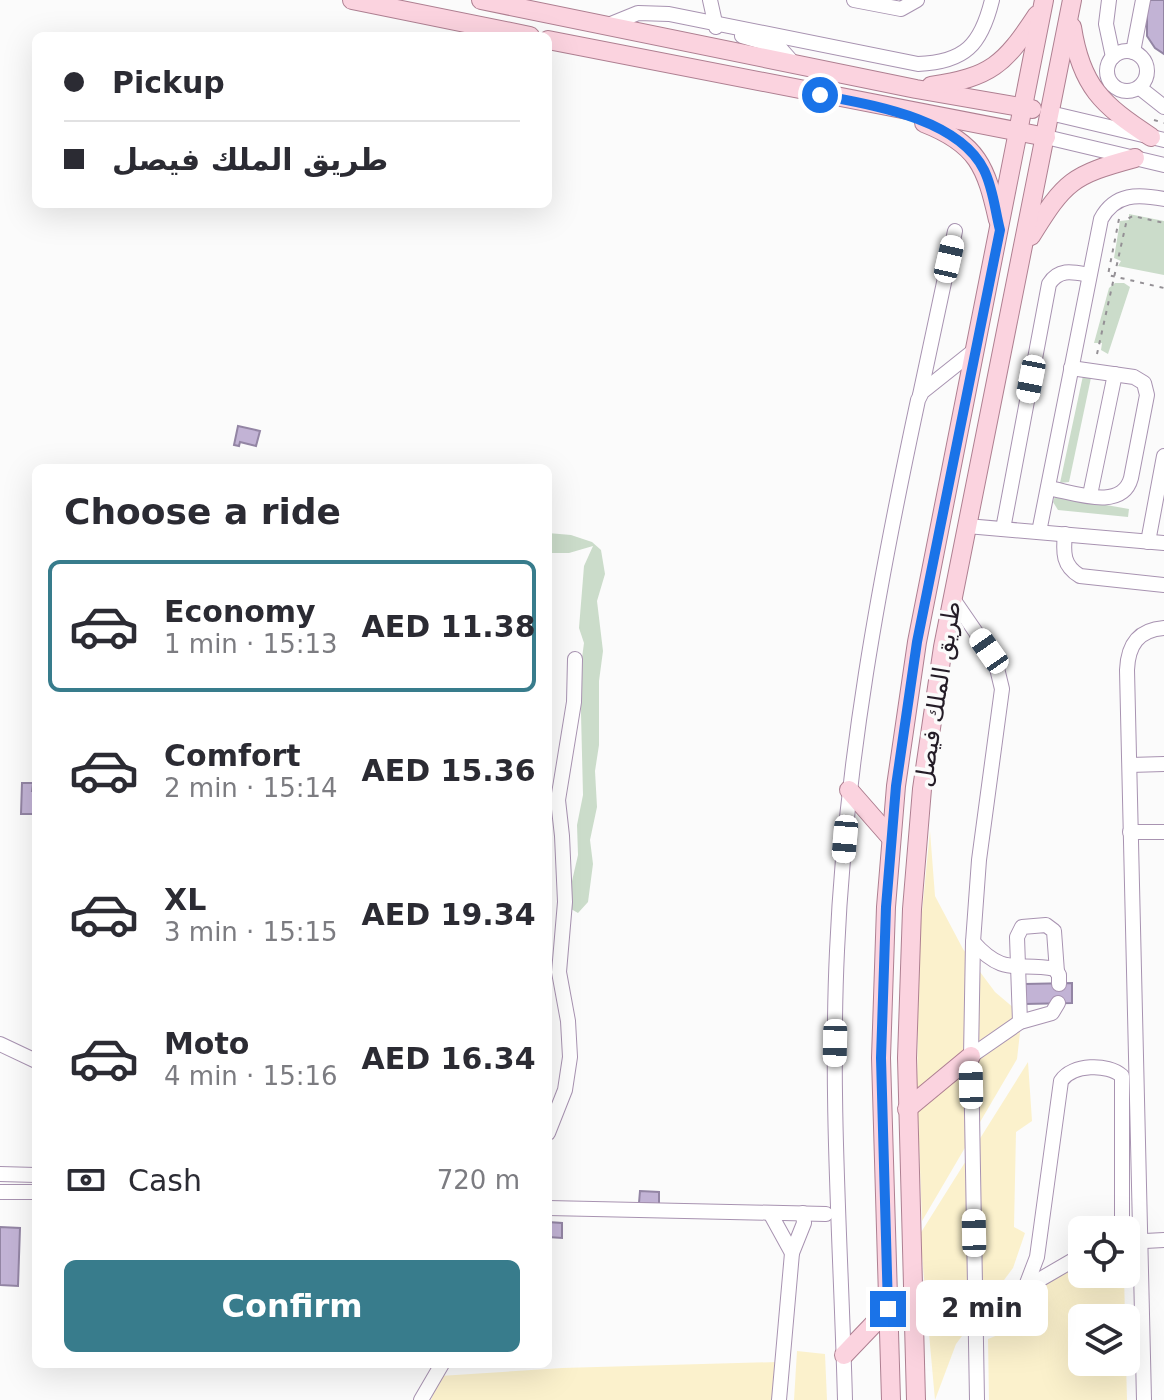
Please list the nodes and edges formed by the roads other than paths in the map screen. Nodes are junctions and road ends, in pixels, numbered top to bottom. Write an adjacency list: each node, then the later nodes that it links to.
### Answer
1 (352, 0): 16 (main road)
2 (481, 0): 12 (main road)
3 (854, 0): 10 (street)
4 (917, 0): 10 (street)
5 (992, 0): 14 (street)
6 (1109, 0): 19 (street)
7 (1143, 0): 18 (street)
8 (710, 2): 13 (street); 14 (street)
9 (1044, 2): 24 (main road); 27 (main road, طريق الملك فيصل)
10 (884, 3)
11 (1071, 6): 28 (main road, طريق الملك فيصل); 30 (main road)
12 (562, 8): 15 (main road)
13 (692, 17): 14 (street); 15 (street)
14 (713, 21): 20 (street)
15 (606, 26): 20 (main road)
16 (510, 32)
17 (552, 41): 25 (main road)
18 (1133, 52): 19 (street); 21 (street)
19 (1113, 57): 23 (street)
20 (794, 64): 24 (main road)
21 (1147, 74): 22 (street); 23 (street)
22 (1164, 77)
23 (1140, 88): 26 (street)
24 (916, 89): 27 (main road)
25 (880, 107): 29 (main road); 35 (main road)
26 (1164, 107)
27 (1023, 108): 28 (main road); 29 (main road, طريق الملك فيصل)
28 (1050, 113): 30 (street); 31 (main road, طريق الملك فيصل)
29 (1018, 132): 31 (main road); 35 (main road, طريق الملك فيصل)
30 (1156, 132)
31 (1046, 137): 32 (street); 37 (main road, طريق الملك فيصل)
32 (1135, 158): 33 (street); 37 (main road)
33 (1164, 165)
34 (1164, 199): 38 (street)
35 (1000, 230): 40 (main road, طريق الملك فيصل)
36 (955, 231): 39 (street)
37 (1025, 245): 48 (main road, طريق الملك فيصل)
38 (1089, 275): 42 (street); 49 (street)
39 (930, 342): 41 (street); 44 (street)
40 (976, 349): 41 (street); 63 (main road, طريق الملك فيصل)
41 (957, 365): 44 (street)
42 (1071, 368): 43 (street); 46 (street)
43 (1115, 374): 47 (street); 47 (street)
44 (920, 395): 60 (street)
45 (1164, 456): 52 (street)
46 (1048, 488): 47 (street); 50 (street)
47 (1090, 495)
48 (967, 526): 49 (street); 55 (main road, طريق الملك فيصل)
49 (1003, 529): 50 (street)
50 (1039, 532): 51 (street)
51 (1065, 534): 52 (street); 54 (street)
52 (1148, 542): 53 (street)
53 (1164, 543)
54 (1164, 585)
55 (953, 599): 64 (street); 71 (main road, طريق الملك فيصل)
56 (1164, 628): 59 (street)
57 (575, 659): 72 (street)
58 (1164, 764): 59 (street)
59 (1130, 765): 61 (street)
60 (849, 790): 63 (main road); 91 (street)
61 (1130, 832): 62 (street); 82 (street)
62 (1164, 832)
63 (891, 838): 89 (main road, طريق الملك فيصل)
64 (973, 942): 65 (street); 69 (street)
65 (1018, 968): 65 (street); 67 (street)
66 (1058, 1003): 67 (street)
67 (1020, 1022): 69 (street)
68 (0, 1044): 70 (street)
69 (971, 1056): 71 (main road); 90 (street)
70 (32, 1059)
71 (907, 1109): 97 (main road, طريق الملك فيصل)
72 (552, 1123)
73 (0, 1174): 74 (street)
74 (32, 1175)
75 (0, 1192): 76 (street)
76 (32, 1192)
77 (552, 1208): 78 (street)
78 (770, 1213): 79 (street); 85 (street)
79 (803, 1213): 80 (street); 85 (street)
80 (826, 1214)
81 (1122, 1216): 88 (street)
82 (1133, 1216)
83 (1164, 1240): 84 (street)
84 (1140, 1241)
85 (792, 1253): 94 (street)
86 (1068, 1264): 88 (street)
87 (1136, 1288): 99 (street)
88 (1024, 1291): 90 (street)
89 (888, 1309): 91 (main road); 96 (main road, طريق الملك فيصل)
90 (976, 1322): 98 (street)
91 (844, 1355): 95 (street)
92 (440, 1368): 93 (street)
93 (421, 1400)
94 (779, 1400)
95 (845, 1400)
96 (891, 1400)
97 (916, 1400)
98 (977, 1400)
99 (1144, 1400)

